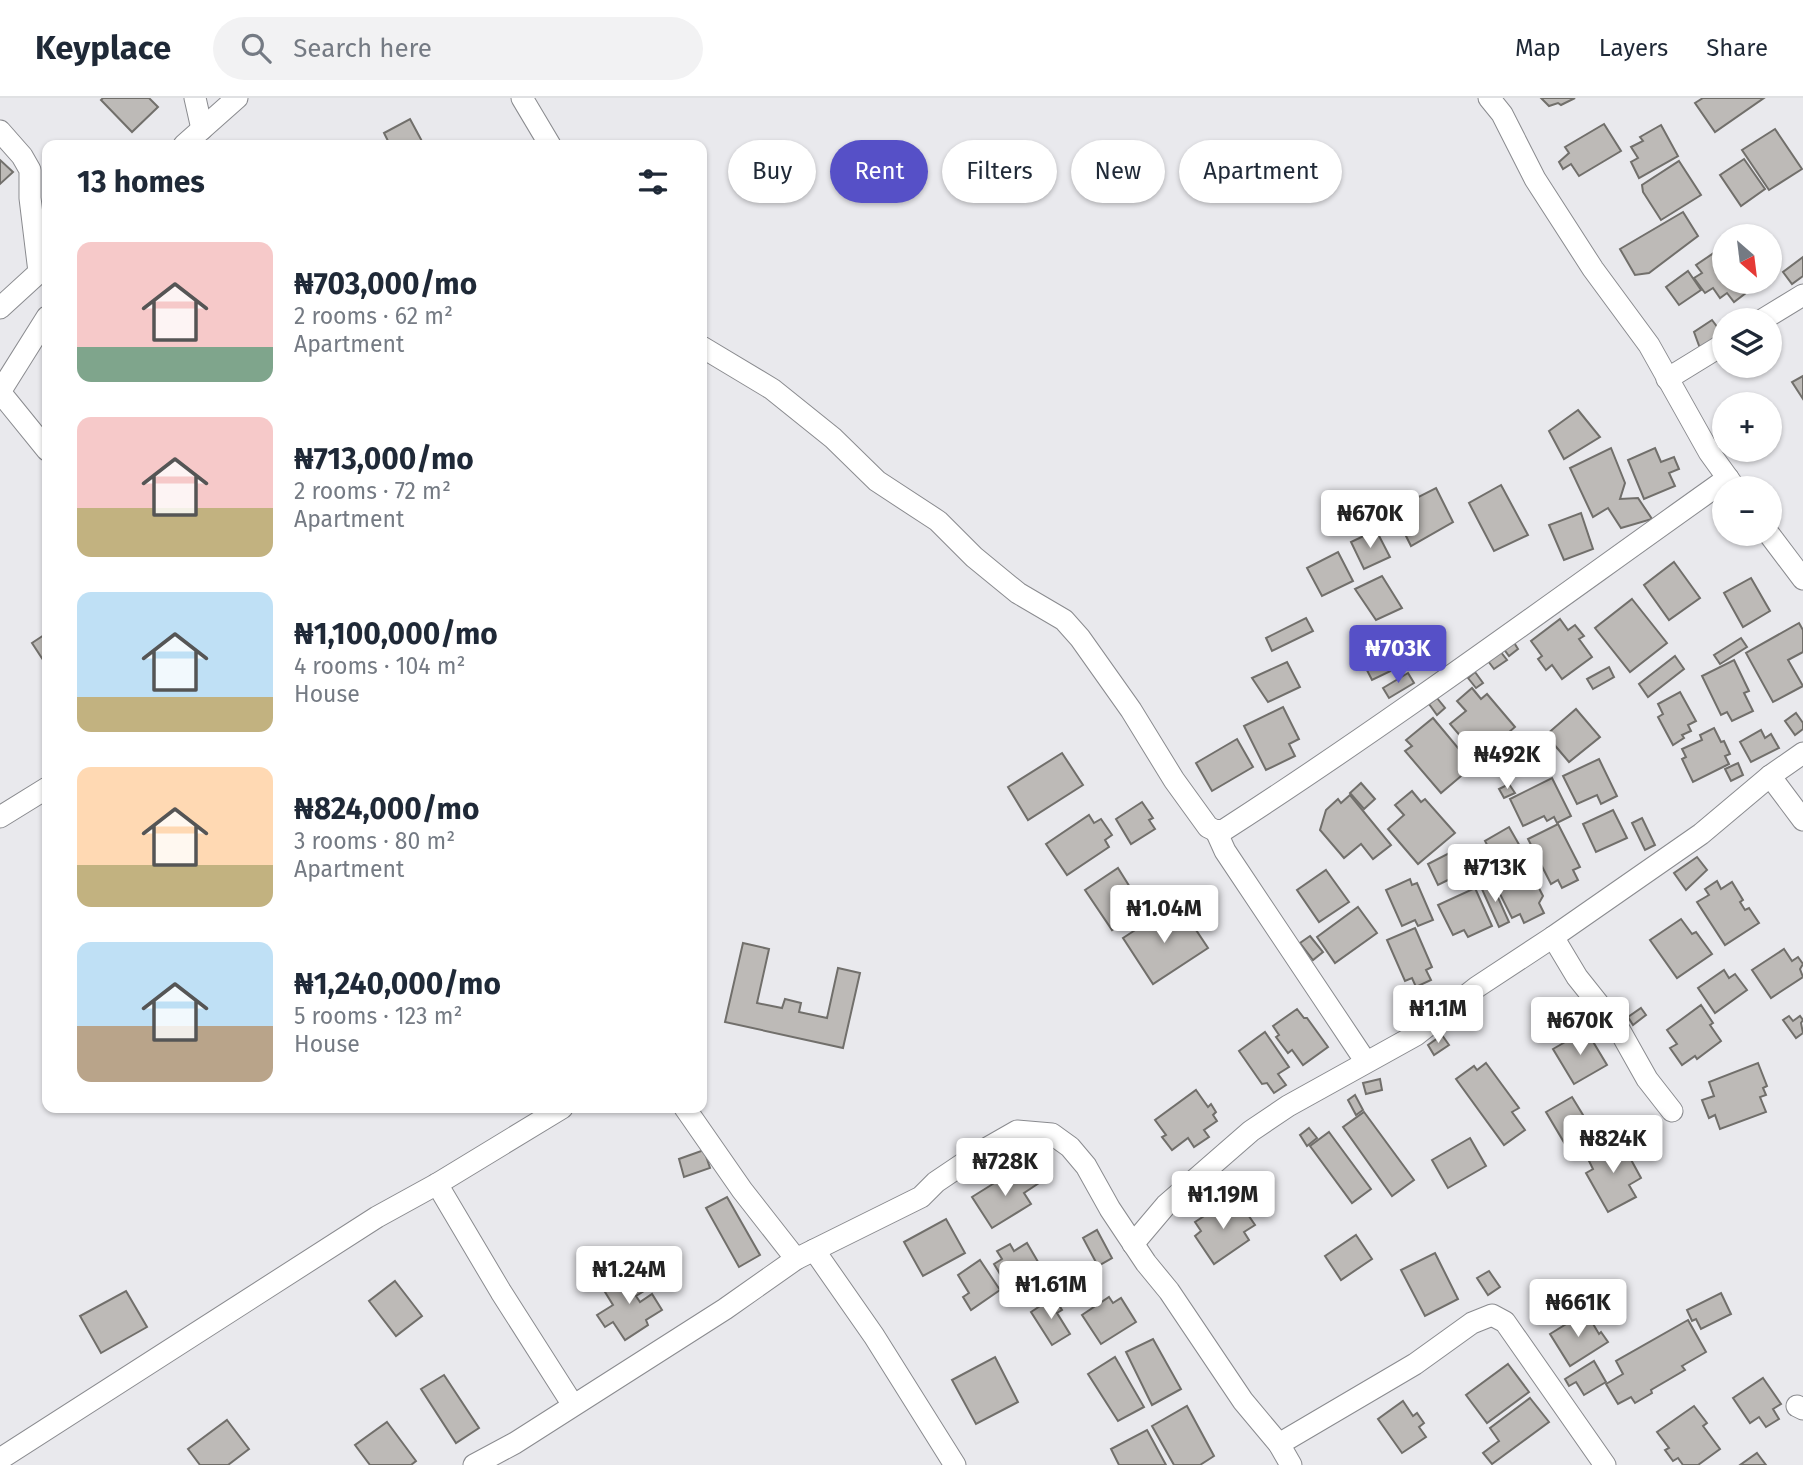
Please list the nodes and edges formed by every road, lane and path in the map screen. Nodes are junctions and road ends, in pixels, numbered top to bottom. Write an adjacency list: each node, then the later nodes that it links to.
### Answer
1 (195, 98): 5 (street)
2 (237, 98): 5 (street)
3 (522, 98): 8 (street)
4 (1489, 98): 17 (street)
5 (202, 129): 7 (street)
6 (0, 131): 9 (street)
7 (190, 140)
8 (547, 140)
9 (42, 264)
10 (42, 270): 12 (street)
11 (1803, 295): 13 (street)
12 (0, 308)
13 (1782, 308)
14 (42, 325): 18 (street)
15 (707, 350): 29 (street)
16 (1712, 351): 17 (street)
17 (1667, 379): 20 (street)
18 (0, 392): 19 (street)
19 (42, 444)
20 (1726, 476)
21 (1712, 496): 29 (street)
22 (1778, 546): 23 (street)
23 (1803, 579)
24 (1803, 753): 25 (street)
25 (1770, 775): 28 (street); 30 (street)
26 (42, 791): 27 (street)
27 (0, 817)
28 (1803, 820)
29 (1216, 831): 31 (street)
30 (1553, 937): 31 (street); 32 (street)
31 (1366, 1062): 36 (street)
32 (1672, 1111)
33 (554, 1113): 35 (street)
34 (688, 1113): 37 (street)
35 (437, 1184): 38 (street); 40 (street)
36 (1133, 1244): 37 (street); 39 (street)
37 (805, 1255): 38 (street); 42 (street)
38 (573, 1405): 41 (street)
39 (1279, 1444): 43 (street); 44 (street)
40 (0, 1459)
41 (474, 1465)
42 (955, 1465)
43 (1291, 1465)
44 (1605, 1465)

